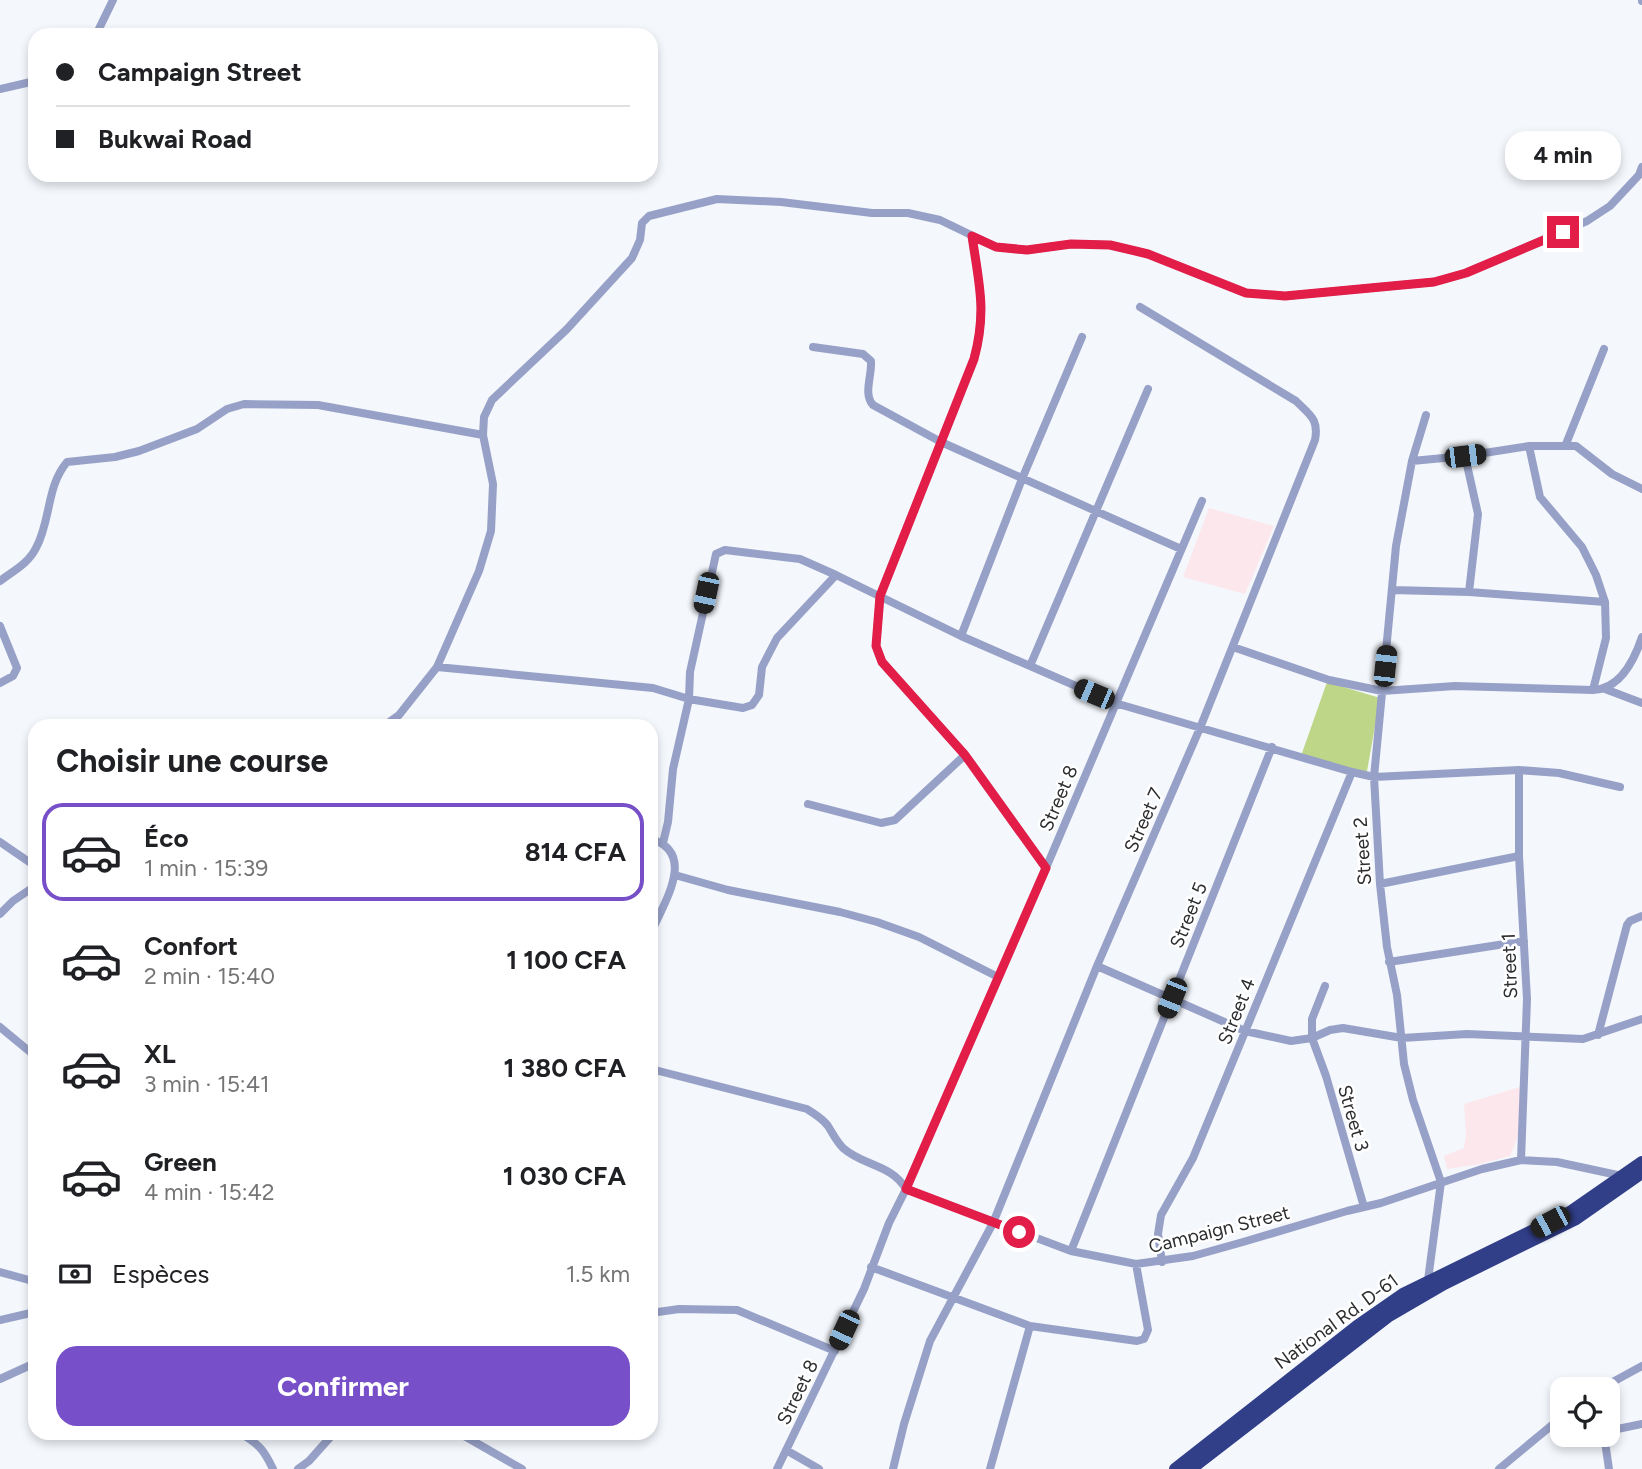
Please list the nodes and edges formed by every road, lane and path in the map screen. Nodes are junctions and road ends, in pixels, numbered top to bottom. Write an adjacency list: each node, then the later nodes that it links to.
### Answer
1 (113, 0): 2 (street)
2 (99, 28)
3 (28, 84): 4 (street)
4 (0, 89)
5 (1642, 167): 6 (street)
6 (972, 236): 13 (street); 14 (street)
7 (1140, 307): 33 (street, Street 7)
8 (1082, 337): 19 (street)
9 (813, 347): 14 (street)
10 (1604, 349): 15 (street)
11 (1148, 389): 22 (street)
12 (1426, 415): 18 (street, Street 2)
13 (483, 435): 25 (street); 35 (street)
14 (941, 442): 19 (street); 28 (street)
15 (1566, 444): 16 (street); 20 (street)
16 (1529, 446): 17 (street); 29 (street)
17 (1465, 456): 18 (street); 27 (street)
18 (1412, 461): 26 (street, Street 2)
19 (1021, 479): 22 (street); 31 (street)
20 (1642, 489)
21 (1202, 501): 23 (street, Street 8)
22 (1095, 512): 23 (street); 34 (street)
23 (1181, 549): 41 (street, Street 8)
24 (836, 575): 28 (street); 40 (street); 40 (street)
25 (0, 581)
26 (1392, 590): 27 (street); 39 (street, Street 2)
27 (1469, 592): 29 (street)
28 (880, 596): 31 (street); 46 (street)
29 (1605, 602): 38 (street)
30 (0, 626): 36 (street)
31 (961, 636): 34 (street)
32 (1642, 637): 37 (street)
33 (1233, 647): 39 (street); 44 (street, Street 7)
34 (1030, 666): 41 (street)
35 (437, 667): 40 (street); 43 (street)
36 (0, 683)
37 (1605, 689): 38 (street); 42 (street)
38 (1593, 690): 39 (street)
39 (1382, 691): 49 (street, Street 2)
40 (689, 699): 54 (street)
41 (1115, 702): 44 (street); 57 (street, Street 8)
42 (1642, 703)
43 (394, 719)
44 (1200, 728): 45 (street); 66 (street, Street 7)
45 (1272, 747): 48 (street); 69 (street, Street 5)
46 (965, 755): 51 (street); 57 (street)
47 (1519, 770): 49 (street); 50 (street); 55 (street, Street 1)
48 (1352, 772): 49 (street); 72 (street, Street 4)
49 (1374, 777): 59 (street, Street 2)
50 (1620, 787)
51 (808, 804)
52 (658, 841): 54 (street)
53 (0, 842): 56 (street)
54 (663, 843): 58 (street)
55 (1519, 856): 59 (street); 64 (street, Street 1)
56 (28, 861)
57 (1046, 868): 67 (street, Street 8)
58 (675, 875): 62 (street); 67 (street)
59 (1380, 884): 65 (street, Street 2)
60 (28, 891): 61 (street)
61 (0, 914)
62 (658, 916)
63 (1642, 916): 74 (street)
64 (1524, 941): 65 (street); 73 (street, Street 1)
65 (1389, 961): 76 (street, Street 2)
66 (1097, 966): 69 (street); 85 (street, Street 7)
67 (998, 976): 83 (street, Street 8)
68 (1325, 986): 75 (street)
69 (1172, 998): 72 (street); 86 (street, Street 5)
70 (1642, 1019): 74 (street)
71 (0, 1027): 77 (street)
72 (1245, 1031): 75 (street); 87 (street, Street 4)
73 (1526, 1035): 74 (street); 76 (street); 79 (street, Street 1)
74 (1598, 1035)
75 (1312, 1038): 76 (street); 84 (street, Street 3)
76 (1402, 1038): 82 (street, Street 2)
77 (28, 1050)
78 (658, 1071): 83 (street, Campaign Street)
79 (1521, 1160): 81 (street, Campaign Street); 82 (street, Campaign Street)
80 (1642, 1162): 81 (highway, National Rd. D-61)
81 (1633, 1176): 92 (highway, National Rd. D-61); 119 (highway, National Rd. D-61)
82 (1441, 1182): 84 (street, Campaign Street); 92 (street, Street 2)
83 (906, 1189): 85 (street, Campaign Street); 89 (street, Street 8)
84 (1364, 1207): 87 (street, Campaign Street)
85 (993, 1223): 86 (street, Campaign Street); 93 (street, Street 7)
86 (1071, 1251): 88 (street, Campaign Street)
87 (1162, 1262): 88 (street, Campaign Street)
88 (1136, 1265): 97 (street)
89 (871, 1267): 93 (street); 98 (street, Street 8)
90 (0, 1272): 91 (street)
91 (28, 1280)
92 (1428, 1280): 118 (highway, National Rd. D-61)
93 (952, 1298): 97 (street); 116 (street, Street 7)
94 (658, 1312): 98 (street)
95 (28, 1314): 96 (street)
96 (0, 1320)
97 (1030, 1326): 117 (street)
98 (835, 1351): 110 (street, Street 8)
99 (28, 1366): 102 (street)
100 (1642, 1366): 101 (street)
101 (1620, 1378)
102 (0, 1379)
103 (1642, 1424): 105 (street)
104 (1550, 1427): 120 (street)
105 (1620, 1429)
106 (252, 1440): 111 (street)
107 (328, 1440): 112 (street)
108 (471, 1440): 113 (street)
109 (1606, 1447): 121 (street)
110 (786, 1450): 114 (street, Street 8); 115 (street)
111 (273, 1469)
112 (298, 1469)
113 (522, 1469)
114 (777, 1469)
115 (819, 1469)
116 (893, 1469)
117 (990, 1469)
118 (1175, 1469)
119 (1191, 1469)
120 (1499, 1469)
121 (1609, 1469)

